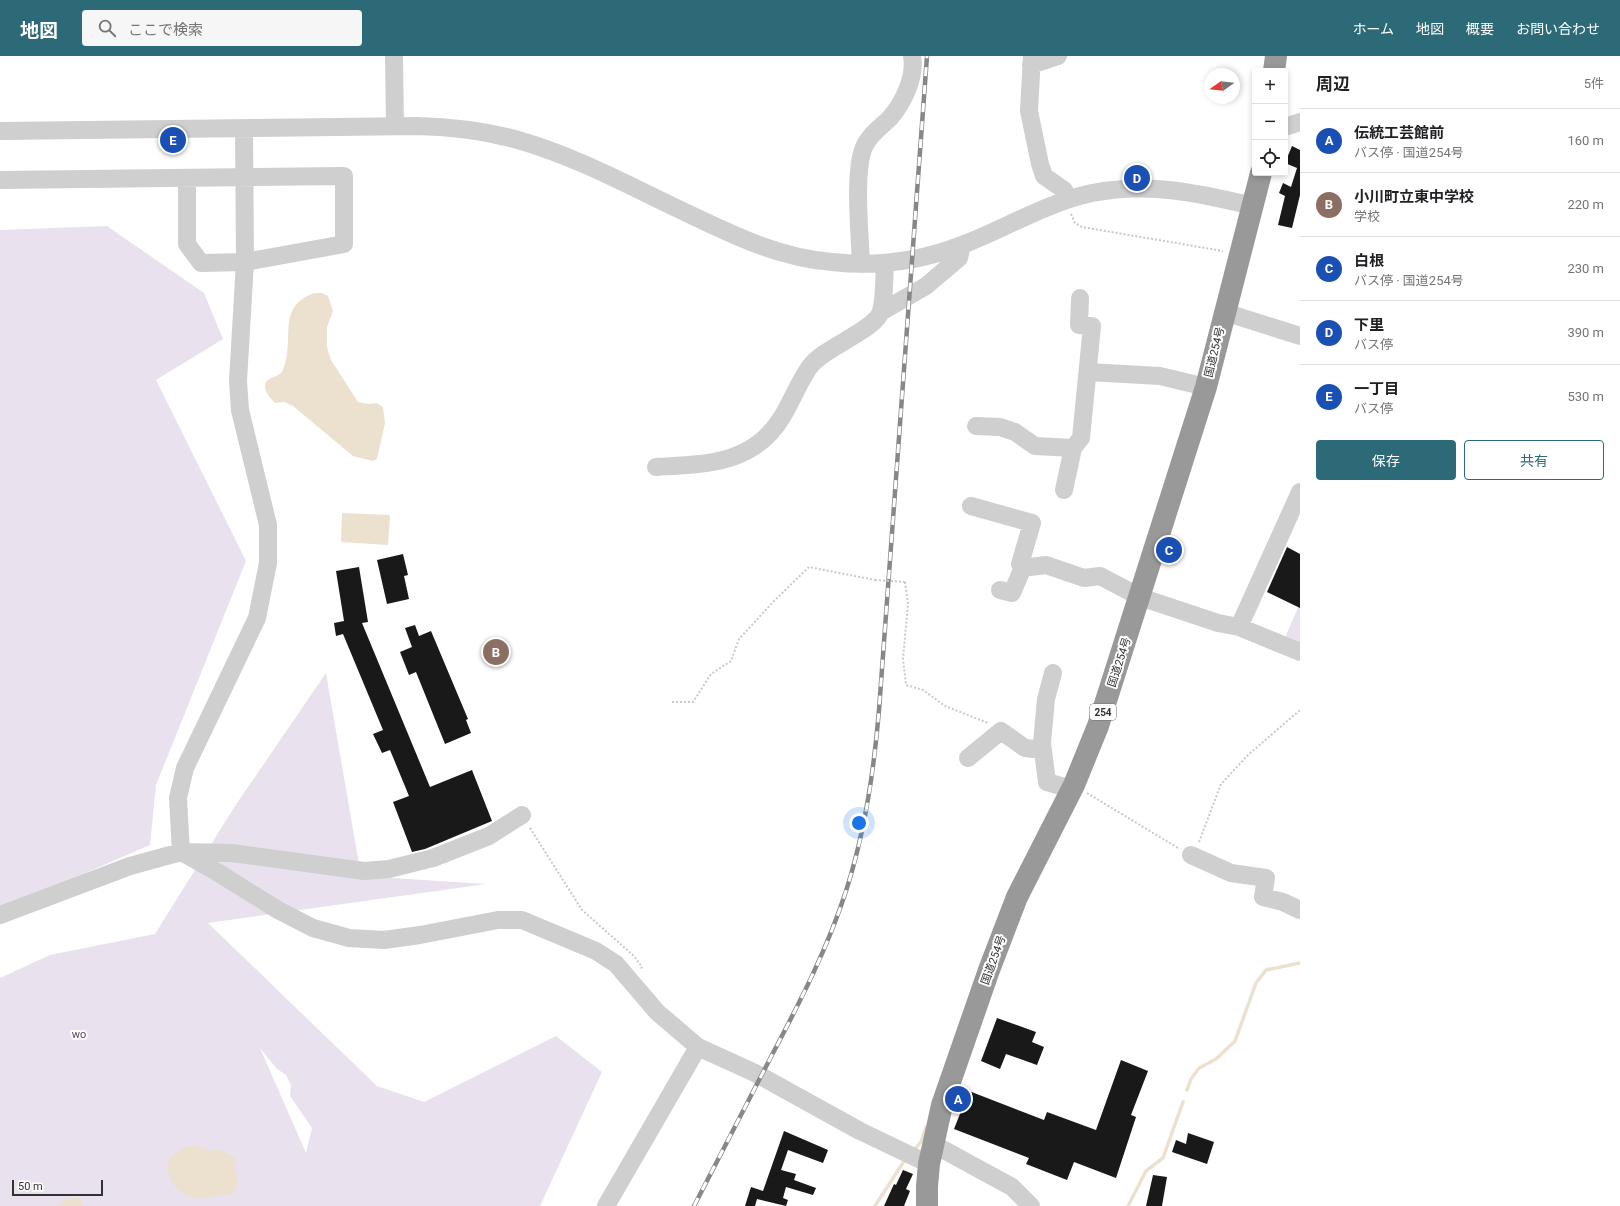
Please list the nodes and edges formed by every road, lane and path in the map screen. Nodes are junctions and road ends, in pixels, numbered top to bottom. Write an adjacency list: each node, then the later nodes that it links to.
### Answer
1 (394, 56): 6 (street)
2 (912, 56): 20 (street)
3 (1058, 56): 4 (street)
4 (1032, 60): 14 (street)
5 (1300, 122): 7 (street)
6 (395, 126): 8 (street); 20 (street)
7 (1288, 126)
8 (244, 128): 9 (street); 11 (street)
9 (0, 131)
10 (1260, 176): 15 (highway, 国道254号 / 254)
11 (244, 177): 12 (street); 18 (street); 18 (street)
12 (187, 178): 13 (street); 18 (street)
13 (0, 180)
14 (1068, 199): 15 (street); 16 (street); 17 (path)
15 (1253, 206): 17 (highway, 国道254号 / 254)
16 (962, 245): 19 (street); 22 (street)
17 (1240, 254): 23 (highway, 国道254号 / 254)
18 (245, 262): 46 (street)
19 (885, 263): 20 (street); 22 (street)
20 (861, 264)
21 (1080, 298): 25 (street)
22 (881, 312): 29 (street)
23 (1224, 312): 24 (street); 26 (highway, 国道254号 / 254)
24 (1300, 336)
25 (1088, 372): 26 (street); 28 (street)
26 (1206, 387): 35 (highway, 国道254号 / 254)
27 (976, 426): 28 (street)
28 (1073, 448): 30 (street)
29 (656, 468)
30 (1064, 490)
31 (1300, 492): 36 (street)
32 (971, 506): 33 (street)
33 (1024, 565): 34 (street); 35 (street)
34 (1000, 590)
35 (1140, 597): 36 (street); 44 (highway, 国道254号 / 254)
36 (1239, 627): 37 (street)
37 (1300, 652)
38 (1053, 673): 42 (street)
39 (672, 702): 41 (path, bridge)
40 (1300, 710): 47 (path)
41 (1001, 731): 42 (street); 43 (street)
42 (1043, 750): 44 (street)
43 (968, 758)
44 (1073, 787): 47 (path); 52 (highway, 国道254号 / 254)
45 (522, 815): 46 (street); 50 (path)
46 (180, 852): 49 (street); 51 (street)
47 (1191, 855): 48 (street)
48 (1300, 910)
49 (0, 915)
50 (642, 966)
51 (698, 1046): 52 (street); 53 (street)
52 (931, 1154): 54 (highway, 国道254号 / 254); 55 (street)
53 (606, 1206)
54 (927, 1206)
55 (1031, 1206)

